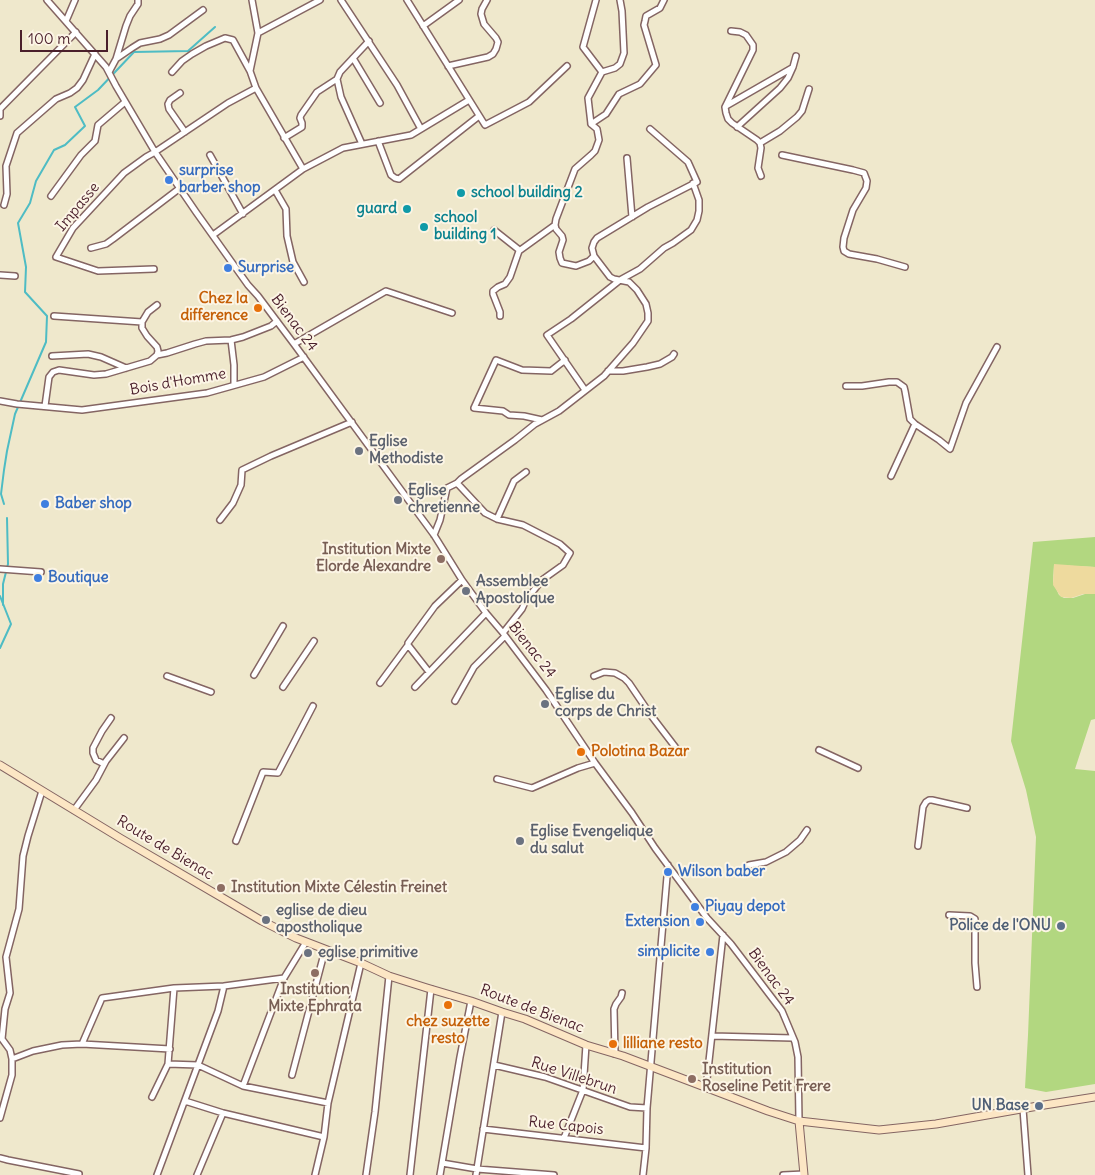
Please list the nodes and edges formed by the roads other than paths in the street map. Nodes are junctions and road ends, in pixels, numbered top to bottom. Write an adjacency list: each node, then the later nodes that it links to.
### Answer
1 (48, 0): 14 (street, Bienac 24)
2 (75, 0): 14 (street)
3 (138, 0): 23 (street)
4 (252, 0): 18 (street)
5 (320, 0): 18 (street)
6 (341, 0): 19 (street)
7 (407, 0): 15 (street)
8 (459, 0): 15 (street)
9 (487, 0): 24 (street)
10 (596, 0): 30 (street)
11 (620, 0): 30 (street)
12 (664, 0): 42 (street)
13 (203, 10): 23 (street)
14 (66, 21): 17 (street, Bienac 24)
15 (423, 26): 24 (street)
16 (731, 31): 38 (street)
17 (76, 32): 20 (street, Bienac 24); 39 (street)
18 (258, 33): 28 (street)
19 (369, 41): 22 (street); 44 (street)
20 (95, 54): 27 (street, Bienac 24); 61 (street)
21 (796, 56): 26 (street)
22 (353, 58): 31 (street); 37 (street)
23 (116, 59): 27 (street)
24 (448, 66): 35 (street)
25 (567, 66): 41 (street)
26 (793, 67): 38 (street); 43 (street)
27 (107, 70): 36 (street, Bienac 24)
28 (250, 71): 29 (street); 32 (street)
29 (172, 72)
30 (602, 72): 42 (street)
31 (337, 79): 47 (street); 50 (street)
32 (256, 88): 46 (street); 47 (street)
33 (809, 89): 49 (street)
34 (180, 93): 46 (street)
35 (469, 100): 41 (street); 44 (street)
36 (125, 102): 51 (street, Bienac 24); 60 (street)
37 (380, 103)
38 (725, 107): 43 (street)
39 (0, 108): 40 (street)
40 (0, 116)
41 (479, 116): 48 (street)
42 (591, 124): 64 (street)
43 (737, 127): 49 (street)
44 (421, 129): 48 (street)
45 (650, 129): 57 (street)
46 (185, 132): 51 (street)
47 (284, 138): 55 (street)
48 (378, 141): 50 (street)
49 (760, 143): 56 (street)
50 (362, 144): 55 (street)
51 (155, 152): 58 (street, Bienac 24); 71 (street, Impasse)
52 (210, 155): 62 (street)
53 (782, 155): 70 (street)
54 (627, 158): 63 (street)
55 (303, 169): 59 (street)
56 (761, 176)
57 (694, 183): 63 (street); 74 (street)
58 (180, 188): 66 (street, Bienac 24); 67 (street)
59 (275, 190): 62 (street); 75 (street)
60 (51, 196)
61 (4, 205)
62 (243, 214): 66 (street)
63 (632, 217): 69 (street)
64 (555, 225): 68 (street); 69 (street)
65 (494, 230): 68 (street)
66 (213, 236): 80 (street, Bienac 24)
67 (92, 248)
68 (519, 251): 79 (street)
69 (594, 256): 74 (street)
70 (905, 267)
71 (154, 269)
72 (0, 275): 73 (street)
73 (15, 276)
74 (620, 280): 89 (street); 91 (street)
75 (304, 282)
76 (157, 305): 81 (street)
77 (452, 313): 83 (street)
78 (54, 316): 81 (street)
79 (500, 316)
80 (277, 321): 82 (street); 83 (street, Bienac 24)
81 (142, 322): 86 (street)
82 (231, 340): 86 (street); 92 (street)
83 (294, 344): 88 (street, Bienac 24)
84 (997, 347): 99 (street)
85 (674, 354): 91 (street)
86 (157, 355): 90 (street)
87 (52, 356): 90 (street)
88 (304, 357): 92 (street, Bois d'Homme); 98 (street, Bienac 24)
89 (565, 360): 94 (street); 97 (street)
90 (126, 368): 96 (street)
91 (608, 371): 94 (street)
92 (234, 385): 96 (street, Bois d'Homme)
93 (846, 386): 99 (street)
94 (585, 390): 97 (street)
95 (0, 401): 96 (street)
96 (45, 406)
97 (542, 420): 102 (street)
98 (352, 422): 104 (street); 105 (street, Bienac 24)
99 (915, 424): 101 (street)
100 (526, 472): 103 (street)
101 (891, 476)
102 (457, 483): 103 (street); 105 (street)
103 (497, 519): 111 (street)
104 (220, 520)
105 (434, 535): 108 (street, Bienac 24)
106 (0, 569): 107 (street)
107 (41, 572)
108 (462, 580): 109 (street, Bienac 24); 113 (street)
109 (486, 613): 111 (street, Bienac 24); 114 (street)
110 (282, 626): 115 (street)
111 (504, 634): 122 (street); 128 (street, Bienac 24)
112 (314, 641): 119 (street)
113 (408, 646): 114 (street); 118 (street)
114 (429, 672): 120 (street)
115 (254, 675)
116 (167, 676): 121 (street)
117 (594, 676): 126 (street)
118 (380, 683)
119 (283, 687)
120 (415, 687)
121 (210, 692)
122 (455, 700)
123 (313, 706): 137 (street)
124 (111, 718): 129 (street)
125 (124, 738): 129 (street)
126 (676, 748)
127 (819, 750): 131 (street)
128 (595, 762): 132 (street); 139 (street, Bienac 24)
129 (104, 764): 135 (street)
130 (0, 765): 133 (main road, Route de Bienac)
131 (858, 768)
132 (497, 779)
133 (42, 791): 135 (main road, Route de Bienac); 156 (street)
134 (967, 808): 138 (street)
135 (74, 810): 143 (main road, Route de Bienac)
136 (806, 830): 140 (street)
137 (236, 841)
138 (918, 846)
139 (668, 865): 142 (street, Bienac 24); 166 (street)
140 (749, 866)
141 (949, 915): 149 (street)
142 (723, 936): 155 (street); 157 (street, Bienac 24)
143 (306, 942): 144 (main road, Route de Bienac); 147 (street)
144 (325, 950): 145 (main road, Route de Bienac); 167 (street)
145 (361, 963): 146 (main road, Route de Bienac); 174 (street)
146 (389, 976): 151 (main road, Route de Bienac); 191 (street)
147 (284, 978): 148 (street); 168 (street)
148 (224, 986): 150 (street); 165 (street)
149 (977, 987)
150 (174, 988): 158 (street); 160 (street)
151 (431, 989): 153 (main road, Route de Bienac); 192 (street)
152 (622, 993): 161 (street)
153 (471, 1000): 154 (main road, Route de Bienac); 185 (street)
154 (502, 1012): 159 (main road, Route de Bienac); 164 (street)
155 (712, 1036): 157 (street); 169 (street)
156 (1, 1038): 162 (street)
157 (793, 1038): 179 (street, Bienac 24)
158 (82, 1044): 160 (street); 162 (street)
159 (586, 1045): 161 (main road, Route de Bienac); 170 (street)
160 (170, 1049): 163 (street)
161 (615, 1054): 166 (main road, Route de Bienac)
162 (12, 1059): 178 (street)
163 (168, 1064): 165 (street); 171 (street)
164 (494, 1065): 170 (street, Rue Villebrun); 180 (street)
165 (198, 1066): 168 (street); 173 (street)
166 (650, 1067): 169 (main road, Route de Bienac); 175 (street)
167 (292, 1075)
168 (243, 1086): 174 (street)
169 (706, 1088): 179 (main road, Route de Bienac)
170 (583, 1090): 175 (street, Rue Villebrun); 182 (street)
171 (152, 1097)
172 (1095, 1097): 176 (main road, Route de Bienac)
173 (184, 1101): 177 (street); 188 (street)
174 (328, 1103): 181 (street)
175 (647, 1108): 183 (street)
176 (1023, 1109): 179 (main road, Route de Bienac); 198 (street)
177 (223, 1113): 181 (street); 189 (street)
178 (0, 1118)
179 (799, 1121): 197 (main road)
180 (483, 1129): 182 (street, Rue Capois); 186 (street)
181 (324, 1137): 190 (street)
182 (564, 1138): 183 (street, Rue Capois)
183 (646, 1148): 195 (street)
184 (0, 1158): 187 (street)
185 (442, 1163): 186 (street); 193 (street)
186 (476, 1172): 194 (street)
187 (79, 1174)
188 (157, 1175)
189 (197, 1175)
190 (316, 1175)
191 (366, 1175)
192 (410, 1175)
193 (440, 1175)
194 (554, 1175)
195 (643, 1175)
196 (783, 1175): 197 (street)
197 (804, 1175)
198 (1028, 1175)

